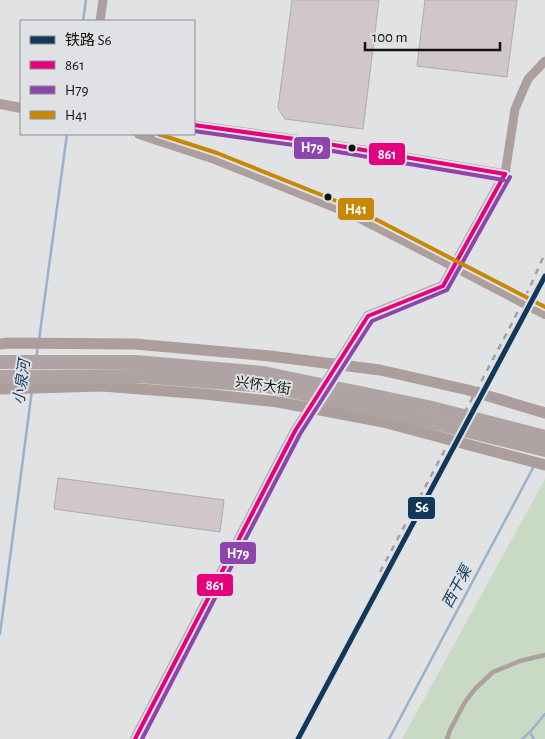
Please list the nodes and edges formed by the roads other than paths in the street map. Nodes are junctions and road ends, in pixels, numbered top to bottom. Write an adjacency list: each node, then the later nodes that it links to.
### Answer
1 (103, 0): 2 (street)
2 (100, 20)
3 (545, 61): 8 (street)
4 (0, 104): 5 (street)
5 (20, 108)
6 (195, 125): 8 (street)
7 (142, 135): 9 (street, bridge)
8 (505, 174): 19 (street)
9 (545, 314)
10 (0, 344): 14 (main road, 兴怀大街, bridge)
11 (0, 362): 15 (highway, bridge)
12 (0, 377): 16 (highway, bridge)
13 (0, 389): 17 (main road, 兴怀大街, bridge)
14 (545, 414)
15 (545, 437)
16 (545, 450)
17 (545, 465)
18 (545, 655): 20 (lane)
19 (135, 739)
20 (447, 739)

